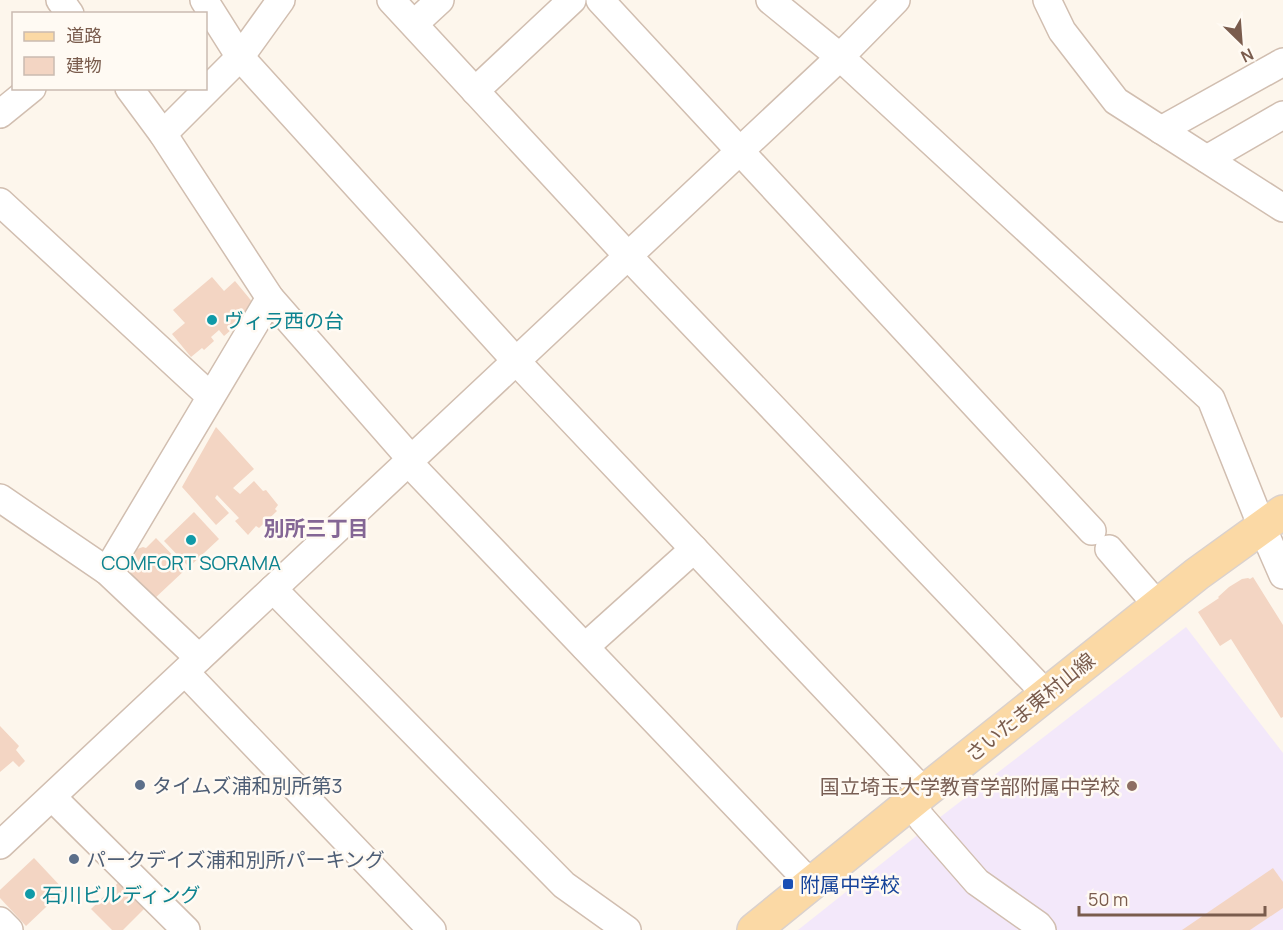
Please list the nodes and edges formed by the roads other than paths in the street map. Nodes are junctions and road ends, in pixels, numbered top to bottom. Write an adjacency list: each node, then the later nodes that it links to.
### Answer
1 (204, 0): 11 (street)
2 (281, 0): 11 (street)
3 (392, 0): 10 (street)
4 (441, 0): 10 (street)
5 (572, 0): 16 (street)
6 (600, 0): 21 (street)
7 (770, 0): 12 (street)
8 (896, 0): 12 (street)
9 (1047, 0): 19 (street)
10 (414, 24): 16 (street)
11 (240, 57): 20 (street); 27 (street)
12 (840, 57): 21 (street); 31 (street)
13 (1283, 63): 19 (street)
14 (30, 90): 17 (street)
15 (130, 90): 20 (street)
16 (475, 91): 25 (street)
17 (0, 114)
18 (1283, 115): 22 (street)
19 (1161, 130): 22 (street)
20 (163, 134): 26 (street)
21 (740, 151): 25 (street); 36 (street)
22 (1207, 159): 24 (street)
23 (0, 202): 28 (street)
24 (1283, 208)
25 (628, 256): 27 (street); 39 (street)
26 (270, 298): 28 (street); 29 (street)
27 (516, 361): 29 (street); 32 (street)
28 (210, 396): 33 (street)
29 (410, 461): 35 (street); 37 (street)
30 (4, 508): 33 (street)
31 (1272, 519): 34 (street); 36 (main road, さいたま東村山線)
32 (694, 549): 37 (street); 41 (street)
33 (107, 572): 38 (street)
34 (1283, 575)
35 (273, 589): 38 (street); 48 (street)
36 (1158, 606): 39 (main road, さいたま東村山線)
37 (585, 647): 43 (street)
38 (192, 665): 40 (street); 45 (street)
39 (1046, 694): 41 (main road, さいたま東村山線)
40 (52, 796): 42 (street); 47 (street)
41 (917, 798): 43 (main road, さいたま東村山線); 50 (street)
42 (0, 845)
43 (811, 884): 49 (main road, さいたま東村山線)
44 (0, 921): 46 (street)
45 (431, 929)
46 (9, 930)
47 (186, 930)
48 (627, 930)
49 (754, 930)
50 (1042, 930)

